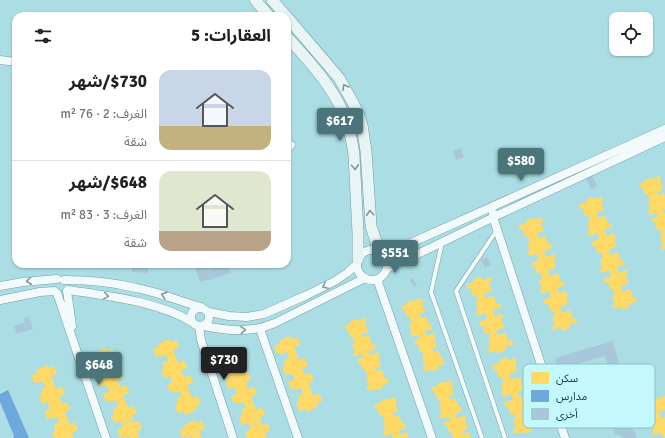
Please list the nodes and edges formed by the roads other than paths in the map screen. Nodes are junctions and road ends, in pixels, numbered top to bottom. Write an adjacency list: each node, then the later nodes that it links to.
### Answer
1 (255, 0): 3 (main road)
2 (272, 0): 4 (main road)
3 (266, 12)
4 (282, 12)
5 (291, 23): 15 (main road, one-way to 5)
6 (291, 42): 16 (main road, one-way to 16)
7 (0, 60): 8 (street)
8 (12, 62)
9 (665, 128): 11 (street)
10 (665, 137): 12 (street)
11 (493, 206): 12 (street); 15 (street)
12 (493, 217): 13 (street); 14 (street)
13 (497, 230): 31 (street); 38 (lane)
14 (442, 242): 17 (street); 37 (lane)
15 (380, 252): 16 (street); 17 (street)
16 (357, 261): 18 (street); 26 (street, one-way to 26)
17 (387, 269): 20 (street)
18 (365, 278): 20 (street); 29 (street)
19 (61, 279): 21 (street, one-way to 21); 22 (street); 23 (street); 25 (street, one-way to 19)
20 (377, 279): 36 (street)
21 (0, 286)
22 (67, 291): 23 (street); 27 (street, one-way to 27); 30 (street)
23 (56, 292): 24 (street); 30 (street)
24 (0, 300)
25 (201, 308): 26 (street); 27 (street)
26 (209, 312): 28 (street)
27 (192, 322): 28 (street)
28 (202, 326): 29 (street, one-way to 29); 34 (street)
29 (260, 328): 35 (street)
30 (74, 341): 33 (street)
31 (541, 364)
32 (562, 428): 39 (street)
33 (106, 438)
34 (232, 438)
35 (298, 438)
36 (432, 438)
37 (482, 438)
38 (505, 438)
39 (565, 438)

